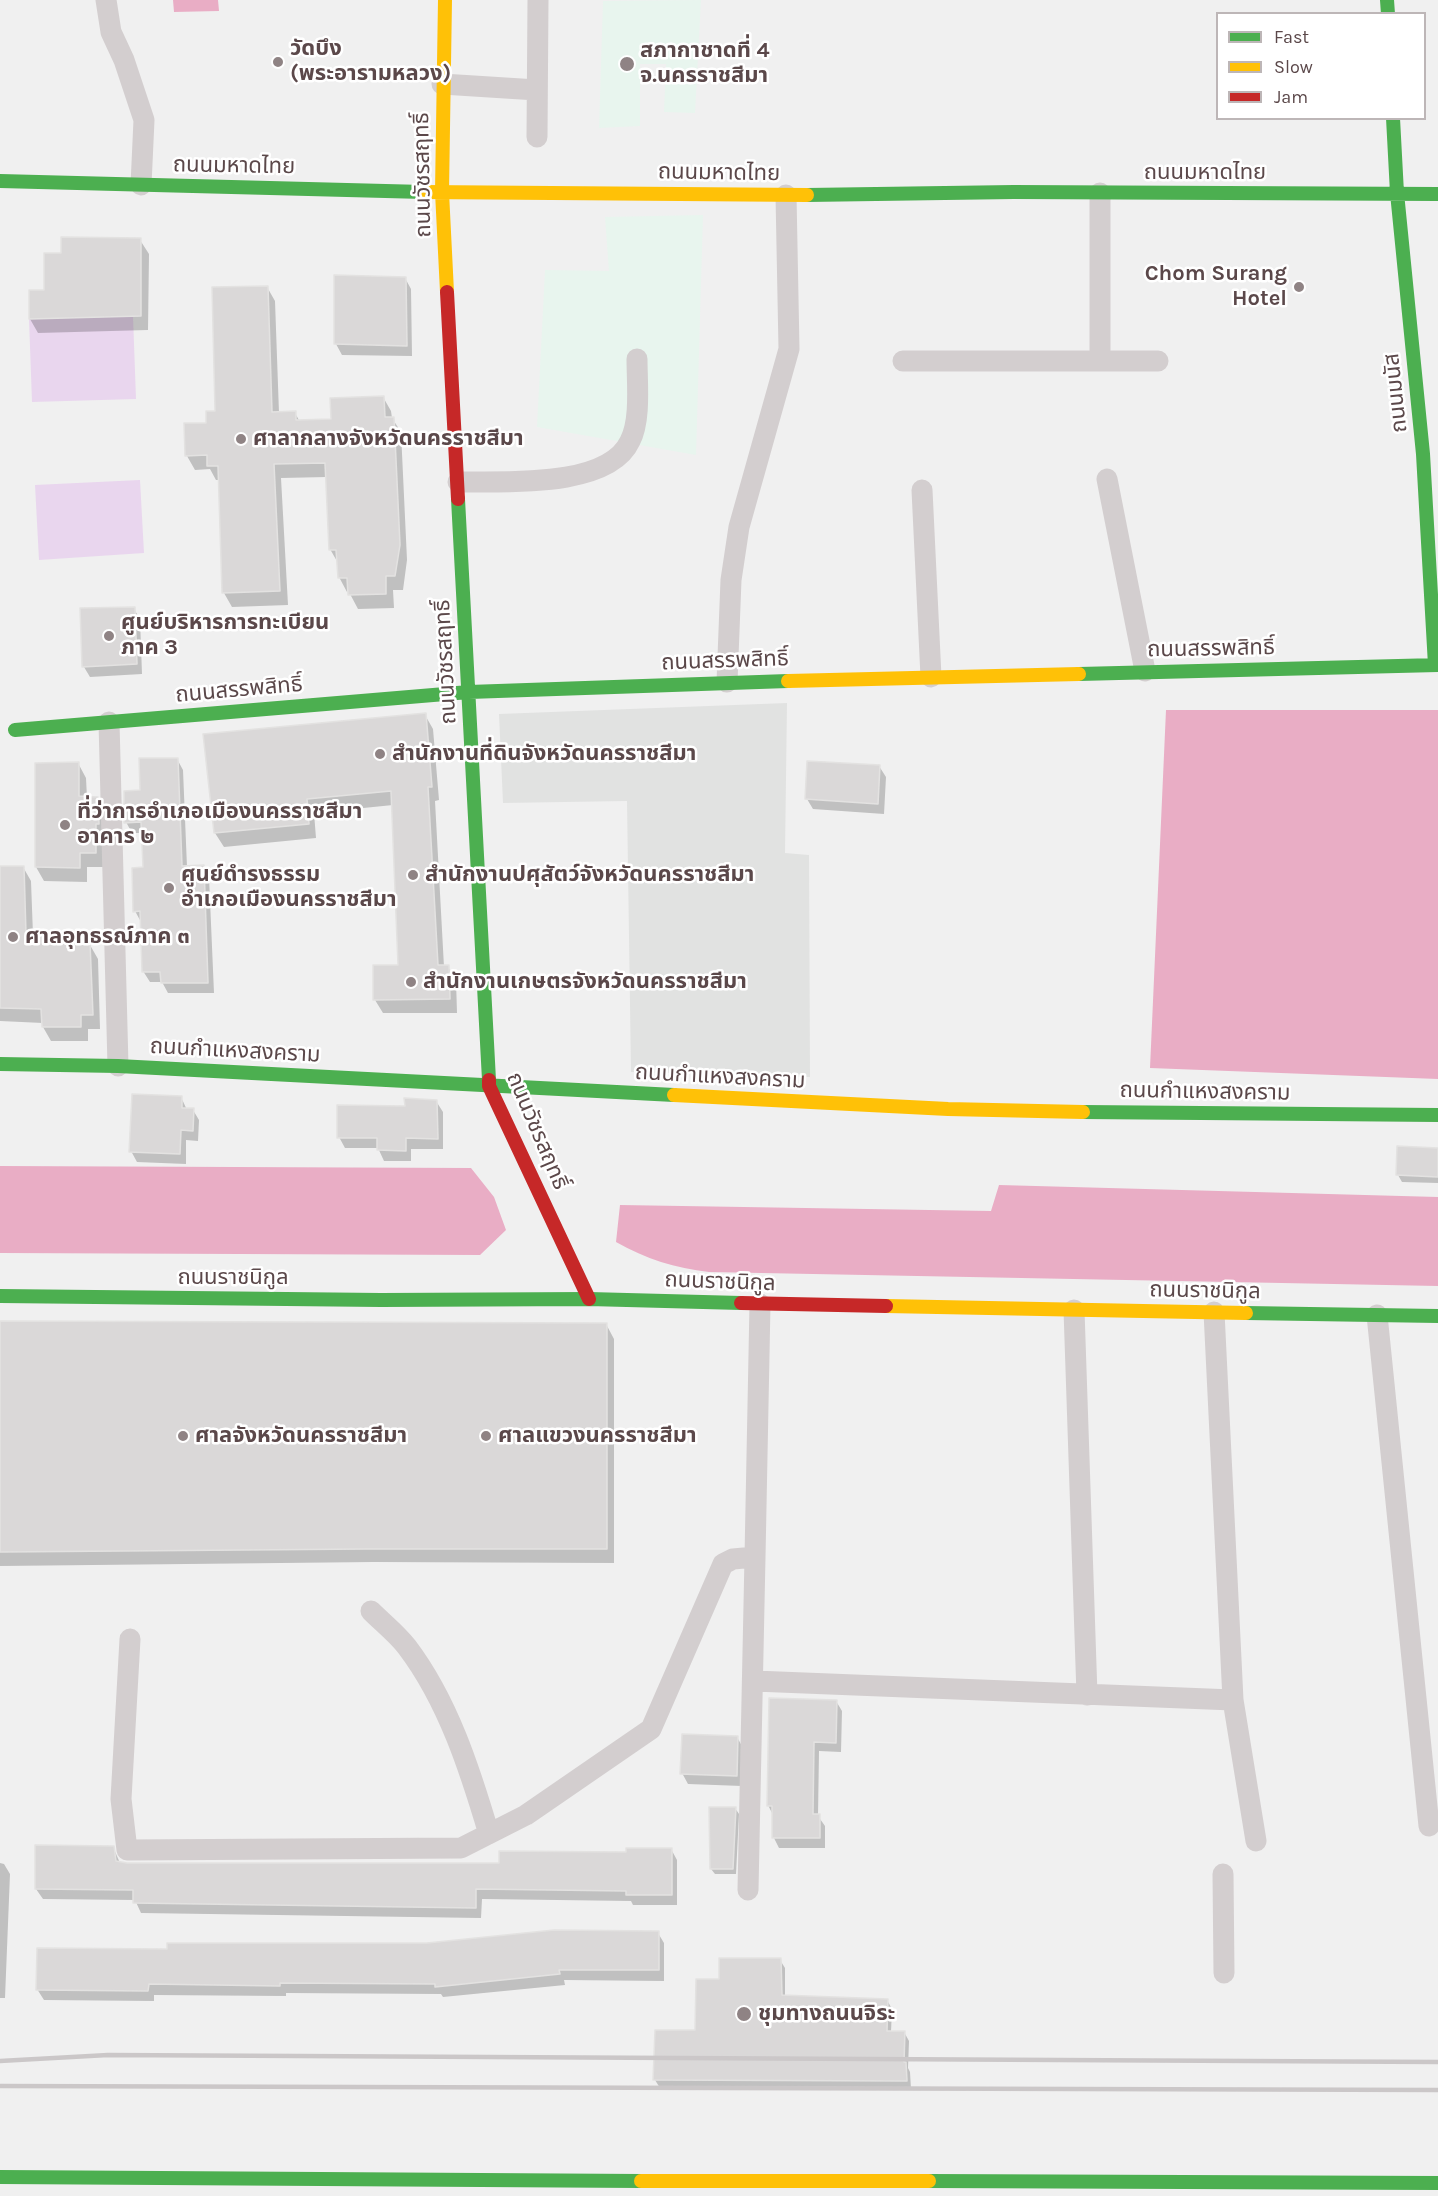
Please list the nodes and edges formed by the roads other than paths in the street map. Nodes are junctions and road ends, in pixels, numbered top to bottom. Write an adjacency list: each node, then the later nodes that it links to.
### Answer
1 (106, 0): 9 (street)
2 (445, 0): 4 (street, ถนนวัชรสฤทธิ์)
3 (538, 0): 5 (street)
4 (442, 84): 5 (street); 10 (street, ถนนวัชรสฤทธิ์)
5 (537, 90): 7 (street)
6 (1393, 120): 12 (street, ถนนมนัส)
7 (537, 137)
8 (0, 182): 9 (street, ถนนมหาดไทย)
9 (141, 185): 10 (street, ถนนมหาดไทย)
10 (442, 192): 14 (street, ถนนมหาดไทย); 20 (street, ถนนวัชรสฤทธิ์)
11 (1100, 193): 12 (street, ถนนมหาดไทย); 14 (street, ถนนมหาดไทย); 16 (street)
12 (1397, 193): 13 (street, ถนนมหาดไทย); 22 (street, ถนนมนัส)
13 (1438, 194)
14 (786, 195): 25 (street)
15 (637, 359): 20 (street)
16 (1100, 360): 17 (street); 18 (street)
17 (903, 361)
18 (1158, 361)
19 (1107, 479): 23 (street)
20 (458, 482): 26 (street, ถนนวัชรสฤทธิ์)
21 (922, 490): 24 (street)
22 (1437, 665): 23 (street, ถนนสรรพสิทธิ์)
23 (1145, 672): 24 (street, ถนนสรรพสิทธิ์)
24 (931, 677): 25 (street, ถนนสรรพสิทธิ์)
25 (727, 682): 26 (street, ถนนสรรพสิทธิ์)
26 (469, 692): 27 (street, ถนนสรรพสิทธิ์); 31 (street, ถนนวัชรสฤทธิ์)
27 (109, 723): 28 (street, ถนนสรรพสิทธิ์); 30 (street)
28 (15, 730)
29 (0, 1064): 30 (street, ถนนกำแหงสงคราม)
30 (118, 1066): 31 (street, ถนนกำแหงสงคราม)
31 (489, 1086): 32 (street, ถนนกำแหงสงคราม); 34 (street, ถนนวัชรสฤทธิ์)
32 (1438, 1115)
33 (0, 1296): 34 (street, ถนนราชนิกูล)
34 (589, 1299): 35 (street, ถนนราชนิกูล)
35 (760, 1304): 36 (street, ถนนราชนิกูล); 40 (street)
36 (1074, 1310): 37 (street, ถนนราชนิกูล); 44 (street)
37 (1214, 1312): 38 (street, ถนนราชนิกูล); 45 (street)
38 (1377, 1315): 39 (street, ถนนราชนิกูล); 46 (street)
39 (1438, 1316)
40 (754, 1557): 43 (street); 47 (street)
41 (371, 1611): 47 (street)
42 (130, 1640): 47 (street)
43 (754, 1681): 44 (street); 50 (street)
44 (1087, 1695): 45 (street)
45 (1233, 1700): 48 (street)
46 (1430, 1826)
47 (489, 1834)
48 (1256, 1841)
49 (1223, 1874): 51 (street)
50 (748, 1890)
51 (1224, 1973)
52 (0, 2177): 53 (street)
53 (823, 2188): 54 (street)
54 (1194, 2188): 55 (street)
55 (1434, 2188)

